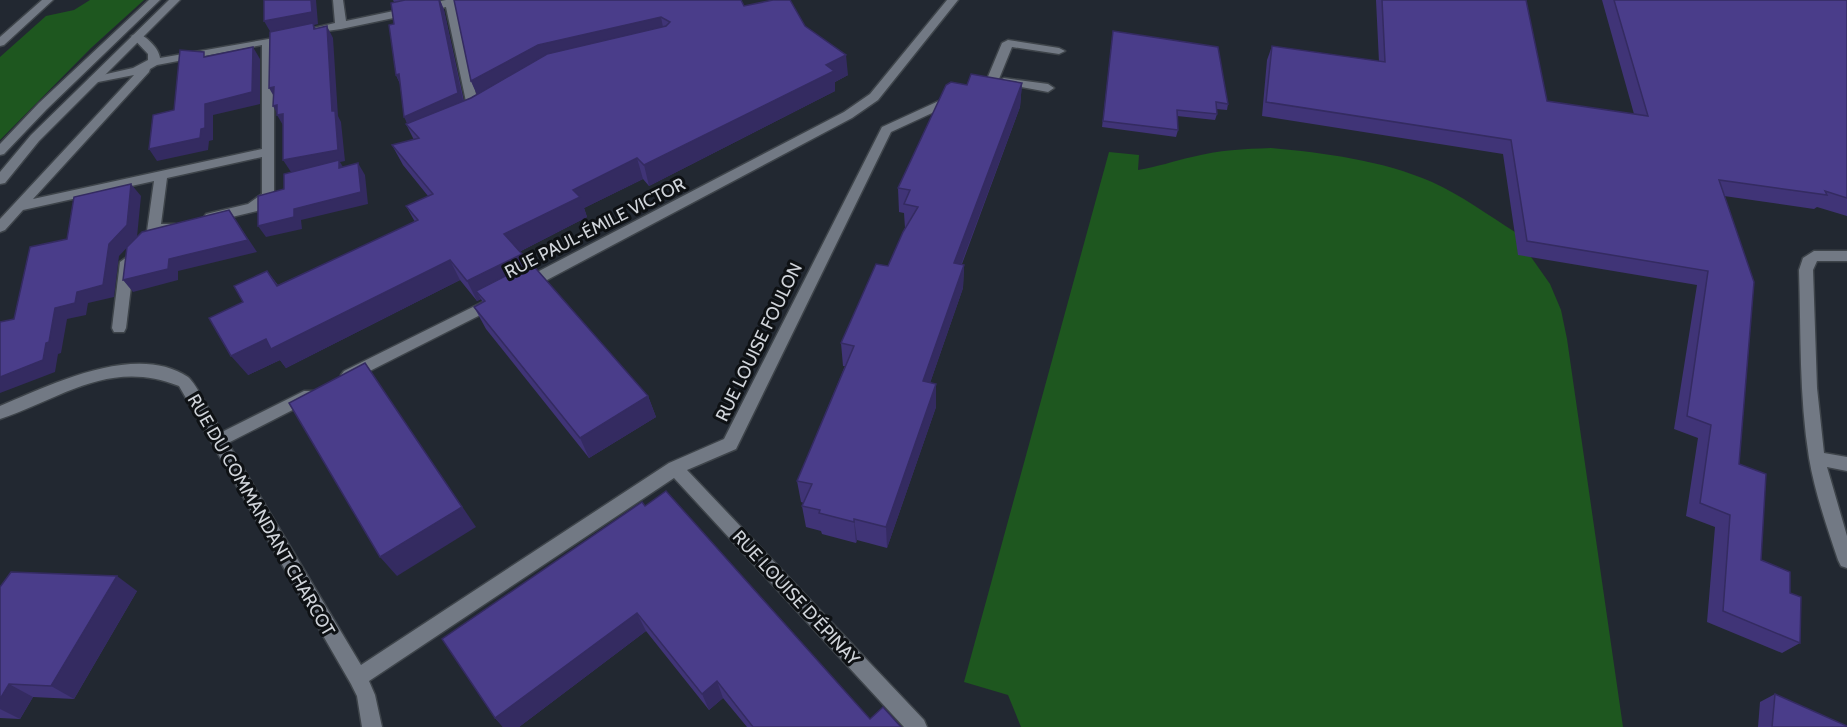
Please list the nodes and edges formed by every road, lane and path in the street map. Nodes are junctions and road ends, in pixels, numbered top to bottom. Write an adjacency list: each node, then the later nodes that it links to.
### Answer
1 (48, 0): 10 (street)
2 (154, 0): 17 (street)
3 (176, 0): 8 (street)
4 (338, 0): 7 (street)
5 (953, 0): 26 (street, RUE PAUL-ÉMILE VICTOR)
6 (451, 2): 7 (street); 16 (street)
7 (341, 26): 9 (street)
8 (136, 36): 12 (street); 13 (street)
9 (268, 40): 12 (street); 18 (street)
10 (0, 43)
11 (1059, 51): 14 (street)
12 (154, 62): 13 (street); 21 (street)
13 (93, 80): 20 (street)
14 (982, 84): 15 (street); 32 (street, RUE LOUISE FOULON)
15 (1048, 88)
16 (454, 122)
17 (0, 151)
18 (268, 152): 19 (street); 23 (street)
19 (161, 175): 21 (street); 23 (street)
20 (0, 180)
21 (18, 207): 22 (street)
22 (0, 226)
23 (144, 240): 25 (street)
24 (1847, 256): 30 (street)
25 (119, 328)
26 (339, 380)
27 (319, 390): 29 (street)
28 (0, 413): 29 (street, RUE DU COMMANDANT CHARCOT)
29 (218, 441): 34 (street, RUE DU COMMANDANT CHARCOT)
30 (1817, 458): 31 (street); 33 (street)
31 (1847, 464)
32 (675, 468): 34 (street, RUE LOUISE FOULON); 36 (street, RUE LOUISE D'ÉPINAY)
33 (1847, 560)
34 (358, 678): 35 (street, RUE DU COMMANDANT CHARCOT)
35 (372, 727)
36 (917, 727)

